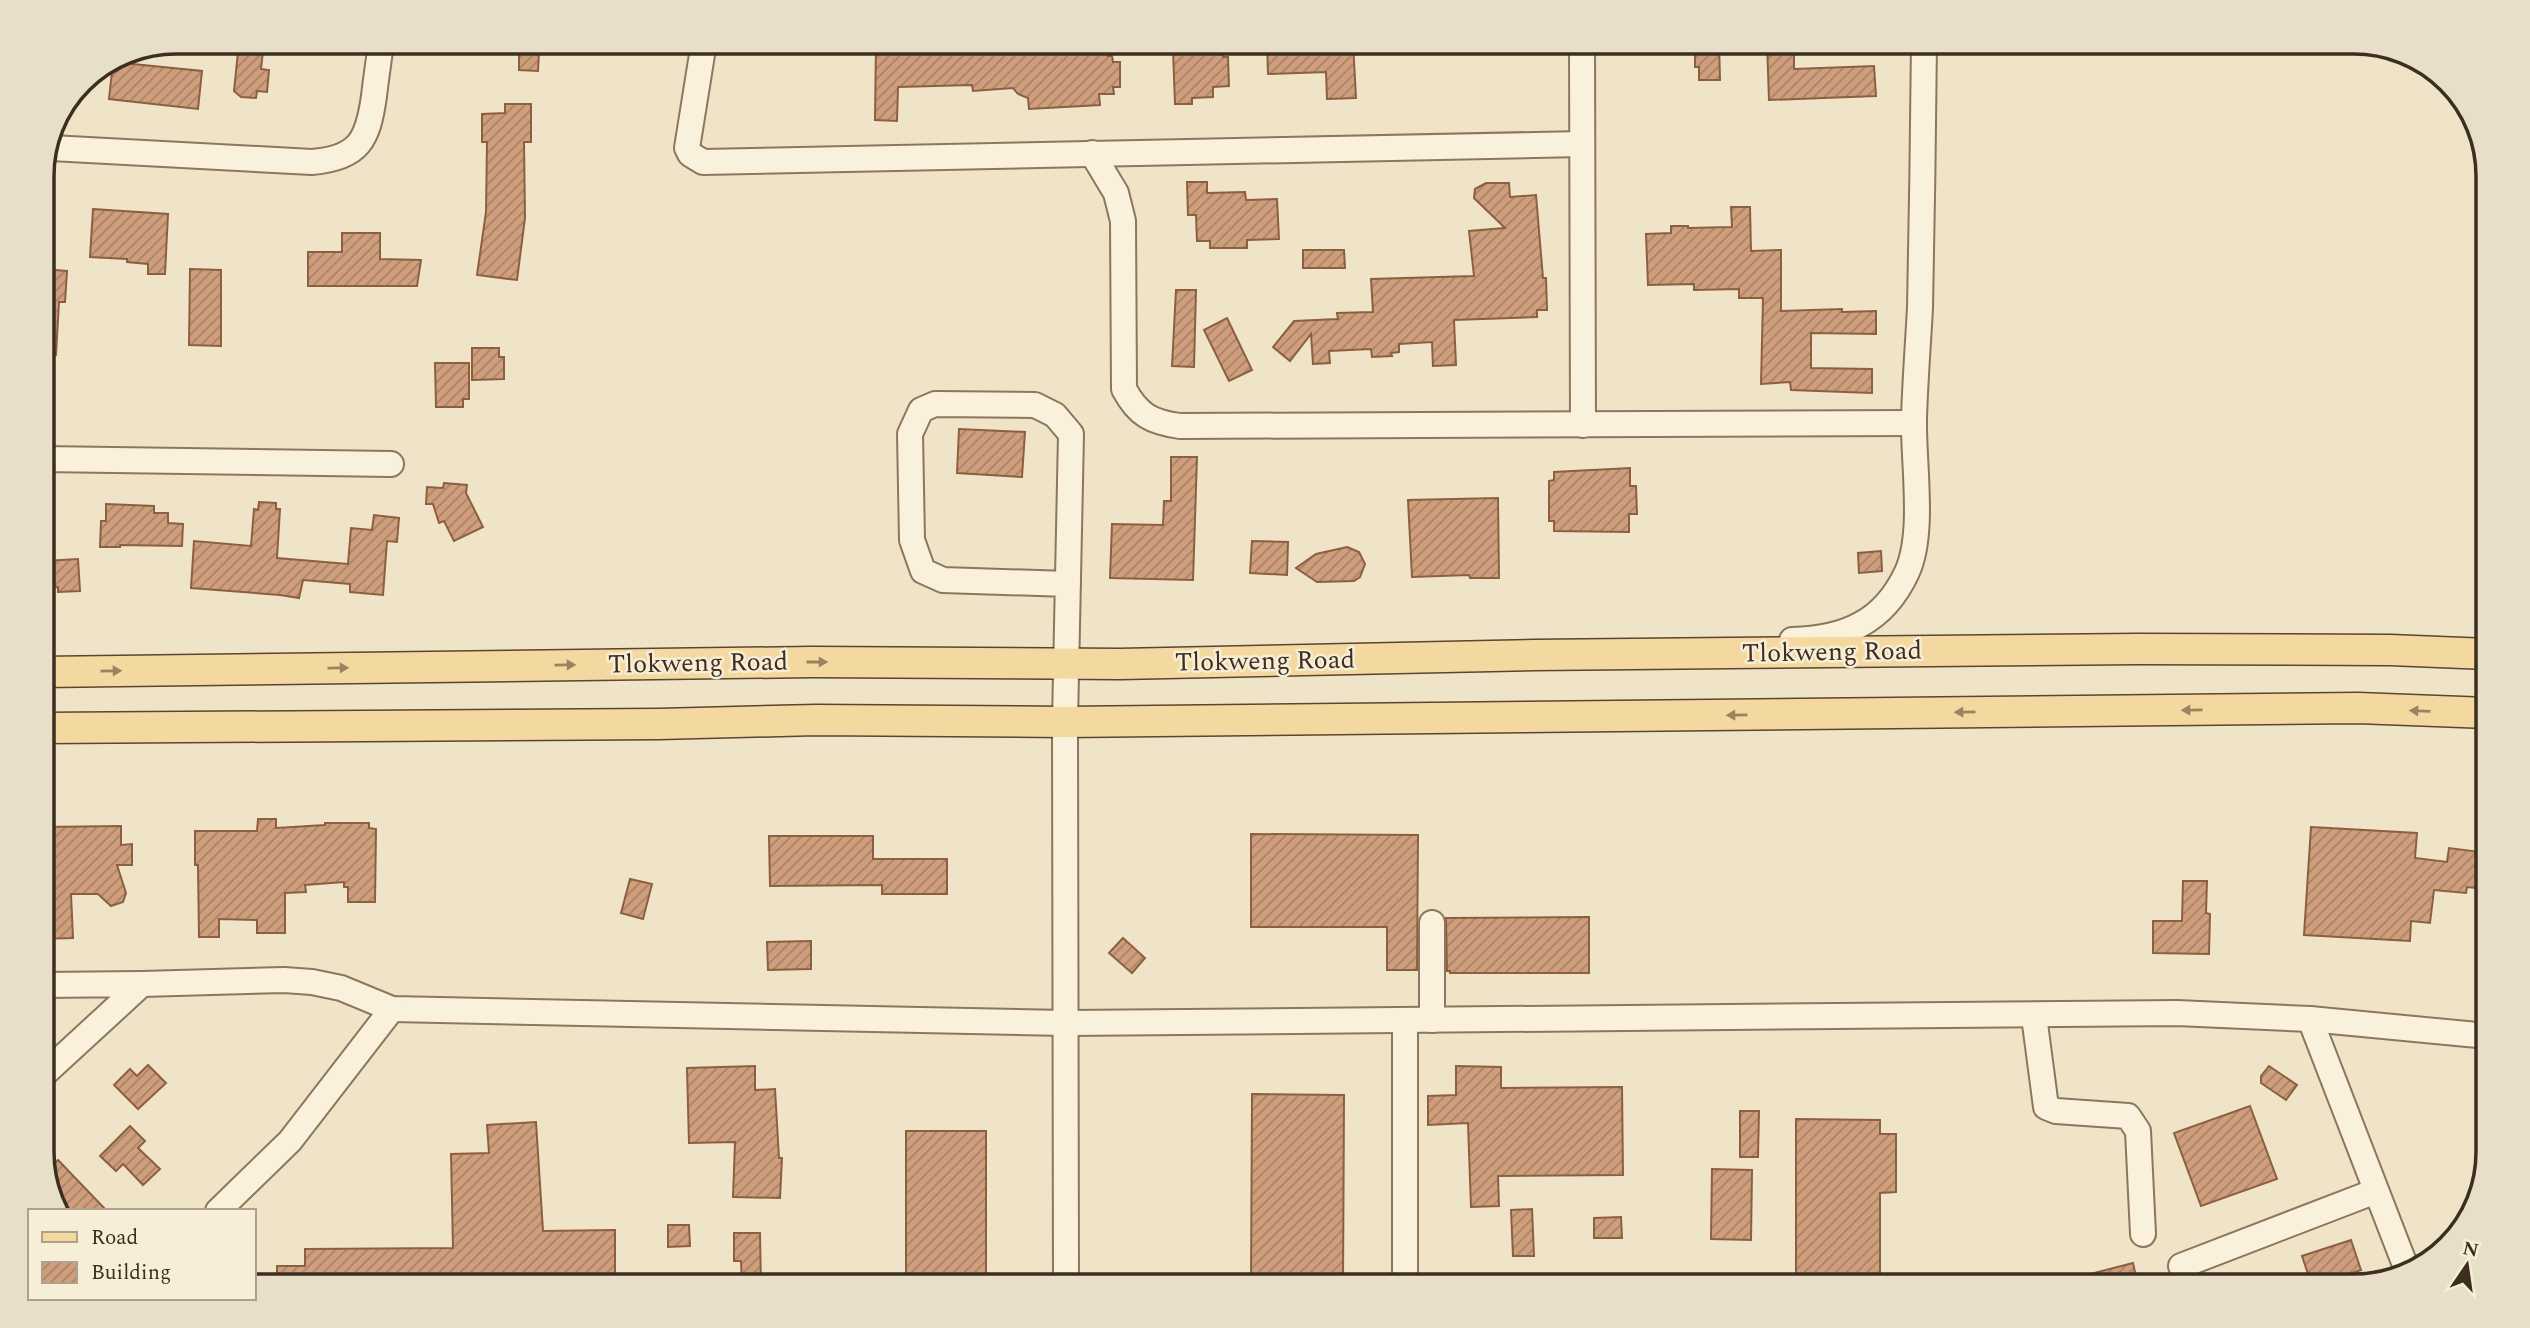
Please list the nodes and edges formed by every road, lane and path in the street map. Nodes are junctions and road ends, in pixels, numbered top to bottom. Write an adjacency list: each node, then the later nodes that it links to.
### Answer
1 (379, 54): 6 (street)
2 (702, 54): 7 (street)
3 (1582, 54): 5 (street)
4 (1924, 54): 8 (street)
5 (1581, 144): 7 (street); 9 (street)
6 (58, 148)
7 (1092, 153): 9 (street)
8 (1914, 423): 9 (street); 14 (street)
9 (1583, 425)
10 (55, 459): 11 (street)
11 (391, 464)
12 (1068, 584): 12 (street); 15 (street)
13 (2475, 653): 14 (main road, Tlokweng Road)
14 (1534, 655): 15 (main road, Tlokweng Road)
15 (1066, 663): 16 (main road, Tlokweng Road, one-way to 15); 18 (street)
16 (55, 672)
17 (2476, 713): 18 (main road, one-way to 18)
18 (1065, 722): 19 (main road); 28 (street)
19 (55, 728)
20 (1432, 923): 27 (street)
21 (142, 984): 22 (street); 23 (street); 30 (street)
22 (55, 985)
23 (392, 1010): 28 (street); 32 (street)
24 (2034, 1016): 25 (street); 27 (street); 33 (street)
25 (2309, 1019): 29 (street); 31 (street)
26 (1405, 1020): 27 (street); 28 (street); 37 (street)
27 (1432, 1020)
28 (1066, 1023): 36 (street)
29 (2476, 1035)
30 (55, 1064)
31 (2376, 1191): 34 (street); 35 (street)
32 (220, 1209)
33 (2143, 1234)
34 (2404, 1263)
35 (2181, 1266)
36 (1066, 1274)
37 (1405, 1274)

